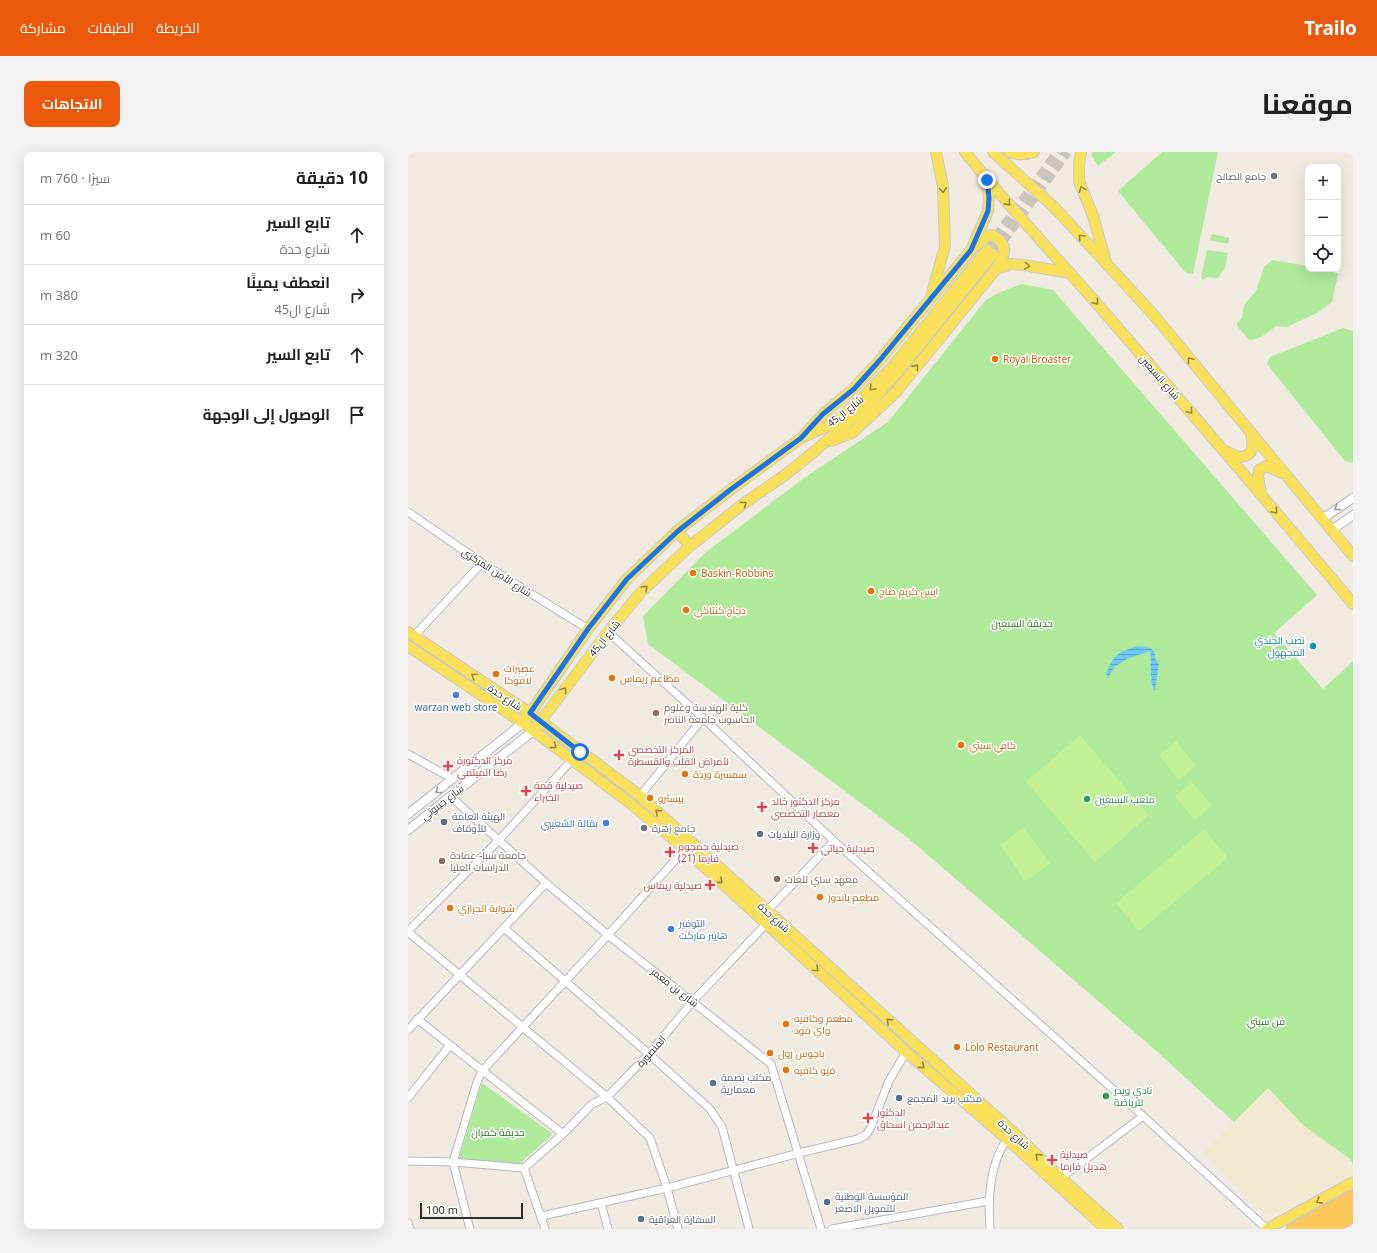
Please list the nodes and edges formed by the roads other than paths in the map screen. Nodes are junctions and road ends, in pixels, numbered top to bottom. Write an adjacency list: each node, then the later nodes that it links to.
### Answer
1 (936, 152): 12 (main road, one-way to 12)
2 (965, 152): 7 (main road, شارع السبعين)
3 (993, 152): 9 (main road, one-way to 3)
4 (1009, 152): 5 (main road)
5 (1034, 152)
6 (1081, 152): 9 (main road, one-way to 6)
7 (987, 180): 8 (main road); 11 (main road, شارع السبعين, one-way to 11)
8 (971, 250): 10 (main road); 12 (main road)
9 (1108, 266): 13 (main road, one-way to 9)
10 (996, 269): 11 (main road, one-way to 11); 15 (main road, one-way to 10)
11 (1070, 273): 16 (main road, شارع السبعين, one-way to 16)
12 (928, 302): 14 (main road)
13 (1251, 433): 16 (main road); 17 (main road)
14 (801, 438): 15 (main road, شارع ال45, one-way to 14); 24 (main road, شارع ال45)
15 (823, 444): 25 (main road, شارع ال45, one-way to 15)
16 (1222, 449): 18 (main road, شارع السبعين)
17 (1286, 475): 18 (main road); 22 (main road)
18 (1261, 494): 28 (main road, شارع السبعين, one-way to 28)
19 (1353, 498): 22 (street, one-way to 22)
20 (408, 512): 27 (street, شارع الأمن المركزي)
21 (1353, 515): 23 (street)
22 (1322, 519): 23 (main road)
23 (1332, 530): 26 (main road)
24 (678, 531): 25 (main road); 29 (main road, شارع ال45)
25 (690, 546): 30 (main road, شارع ال45, one-way to 25)
26 (1353, 556)
27 (482, 563): 29 (street, شارع الأمن المركزي); 31 (street)
28 (1353, 604)
29 (588, 629): 33 (main road, شارع ال45)
30 (608, 632): 34 (street); 35 (main road, شارع ال45, one-way to 30)
31 (411, 634): 33 (main road, شارع حدة, one-way to 31)
32 (408, 646): 36 (main road, شارع حدة)
33 (530, 713): 35 (main road, شارع حدة); 36 (main road, شارع ال45)
34 (703, 718): 42 (street); 46 (street)
35 (541, 721): 37 (main road, شارع ال45); 42 (main road, شارع حدة)
36 (523, 723): 37 (main road, شارع حدة); 40 (street, شارع جيبوتي)
37 (533, 731): 39 (main road, شارع حدة, one-way to 39); 41 (street, شارع جيبوتي)
38 (408, 754): 40 (street)
39 (572, 760): 45 (street); 47 (main road, شارع حدة)
40 (453, 779): 43 (street, شارع جيبوتي, one-way to 43)
41 (450, 796): 44 (street, شارع جيبوتي); 45 (street, شارع بن معمر)
42 (640, 796): 49 (main road, شارع حدة, one-way to 42)
43 (408, 814)
44 (408, 830)
45 (499, 840): 48 (street, شارع بن معمر); 52 (street)
46 (834, 841): 49 (street); 66 (street)
47 (685, 849): 50 (main road, شارع حدة, one-way to 50); 53 (street)
48 (546, 883): 51 (street); 53 (street, شارع بن معمر)
49 (767, 911): 74 (main road, شارع حدة, one-way to 49)
50 (767, 923): 56 (street, المنصورة); 61 (main road, شارع حدة, one-way to 61)
51 (504, 928): 54 (street); 55 (street)
52 (408, 932): 54 (street)
53 (608, 934): 55 (street); 56 (street, شارع بن معمر)
54 (460, 976): 57 (street); 58 (street)
55 (566, 981): 58 (street); 62 (street)
56 (694, 1001): 62 (street, المنصورة); 69 (street, شارع بن معمر)
57 (417, 1019): 59 (street); 60 (street)
58 (523, 1027): 63 (street); 64 (street)
59 (408, 1030)
60 (450, 1045): 63 (street); 65 (street)
61 (906, 1052): 68 (main road, شارع حدة, one-way to 68); 69 (street)
62 (649, 1054): 64 (street, المنصورة); 73 (street)
63 (482, 1071): 67 (street); 71 (street)
64 (607, 1097): 67 (street, المنصورة); 76 (street)
65 (408, 1098)
66 (1143, 1116): 74 (street); 96 (street)
67 (563, 1134): 72 (street, المنصورة)
68 (1007, 1139): 78 (street); 94 (main road, شارع حدة)
69 (799, 1153): 73 (street); 91 (street, شارع بن معمر)
70 (408, 1161): 71 (street)
71 (453, 1162): 72 (street); 86 (street)
72 (524, 1168): 81 (street)
73 (733, 1170): 76 (street); 90 (street)
74 (1061, 1178): 95 (main road, شارع حدة)
75 (1353, 1182): 96 (main road, one-way to 96)
76 (667, 1188): 79 (street); 89 (street)
77 (1353, 1196): 97 (highway)
78 (988, 1201): 92 (street); 93 (street)
79 (601, 1203): 81 (street); 88 (street)
80 (1353, 1207): 98 (highway)
81 (542, 1216): 87 (street)
82 (1353, 1217): 99 (highway)
83 (408, 1223): 85 (street)
84 (1353, 1226): 100 (highway)
85 (410, 1229)
86 (470, 1229)
87 (545, 1229)
88 (608, 1229)
89 (678, 1229)
90 (749, 1229)
91 (821, 1229)
92 (832, 1229)
93 (990, 1229)
94 (1106, 1229)
95 (1118, 1229)
96 (1267, 1229)
97 (1292, 1229)
98 (1311, 1229)
99 (1330, 1229)
100 (1347, 1229)

